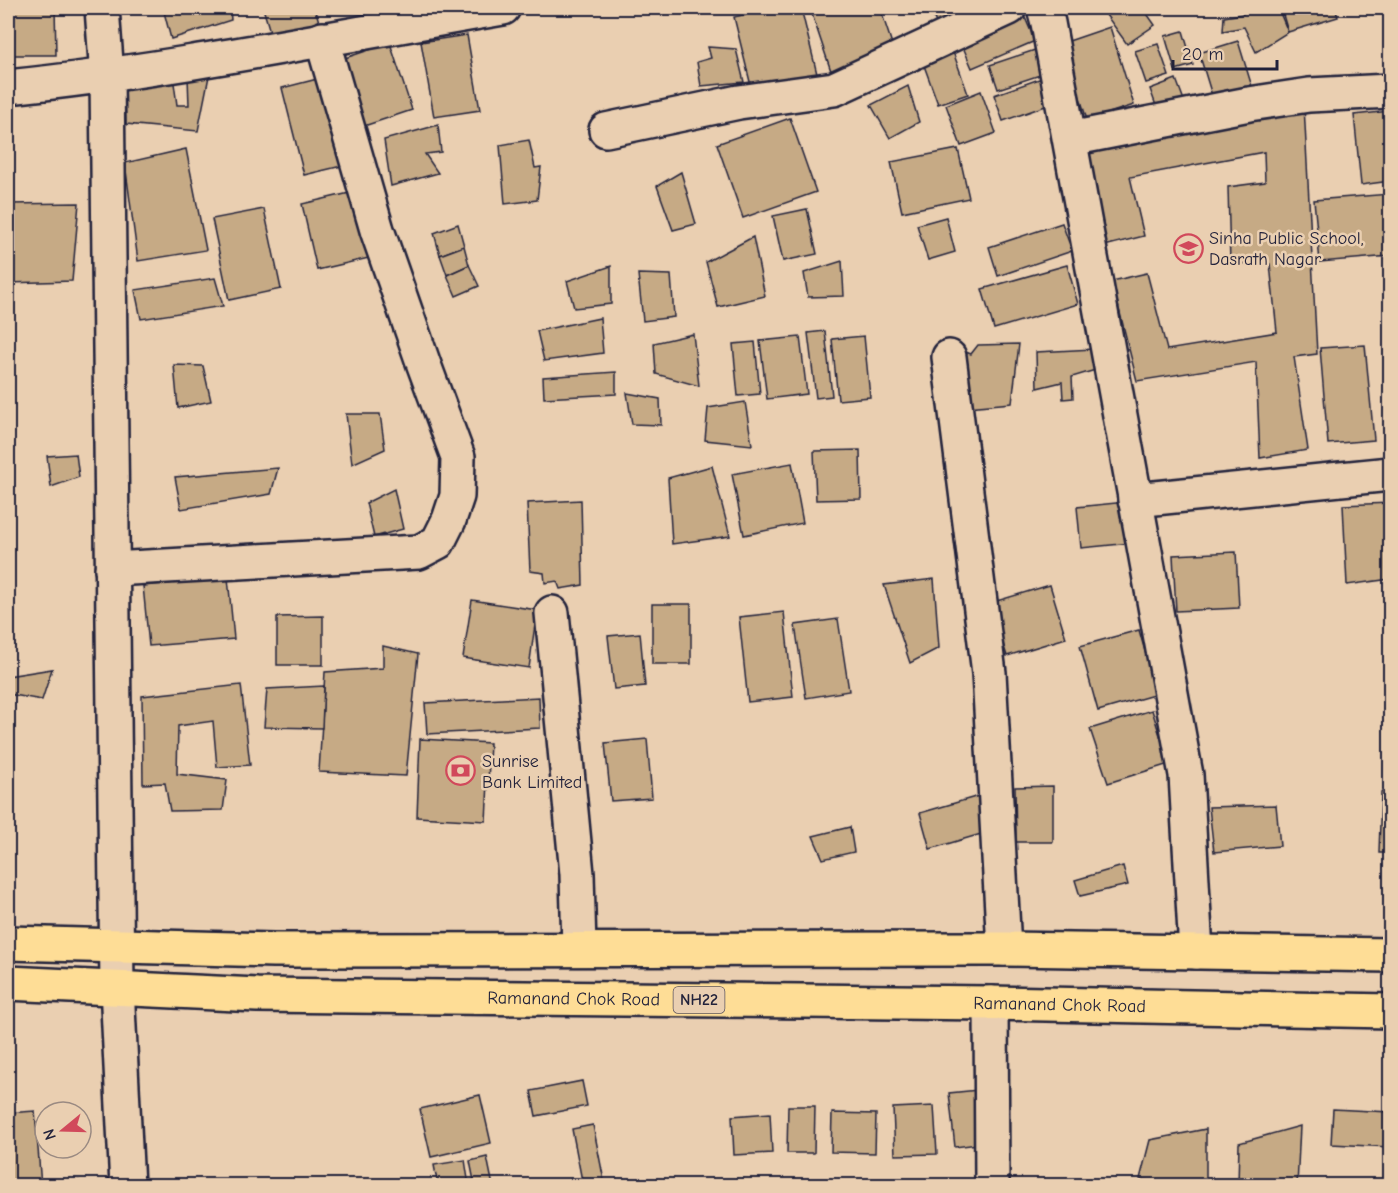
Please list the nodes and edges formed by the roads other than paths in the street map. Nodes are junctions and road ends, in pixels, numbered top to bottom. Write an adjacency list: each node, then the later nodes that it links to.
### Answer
1 (102, 8): 6 (street)
2 (503, 8): 5 (street)
3 (1009, 8): 9 (street)
4 (1044, 8): 10 (street)
5 (322, 39): 6 (street); 14 (street)
6 (107, 76): 7 (street); 14 (street)
7 (8, 87)
8 (1390, 91): 10 (street)
9 (606, 130)
10 (1070, 139): 13 (street)
11 (949, 357): 19 (street)
12 (1390, 474): 13 (street)
13 (1135, 500): 20 (street)
14 (112, 569): 17 (street)
15 (552, 613): 18 (street)
16 (8, 943): 17 (highway)
17 (116, 947): 18 (highway); 23 (street)
18 (579, 949): 19 (highway)
19 (1004, 949): 20 (highway)
20 (1196, 952): 21 (highway)
21 (1390, 955)
22 (8, 983): 23 (highway, Ramanand Chok Road / NH22)
23 (117, 987): 24 (highway, Ramanand Chok Road / NH22); 26 (street)
24 (991, 1002): 25 (highway, Ramanand Chok Road / NH22); 27 (street)
25 (1390, 1011)
26 (127, 1185)
27 (992, 1185)

